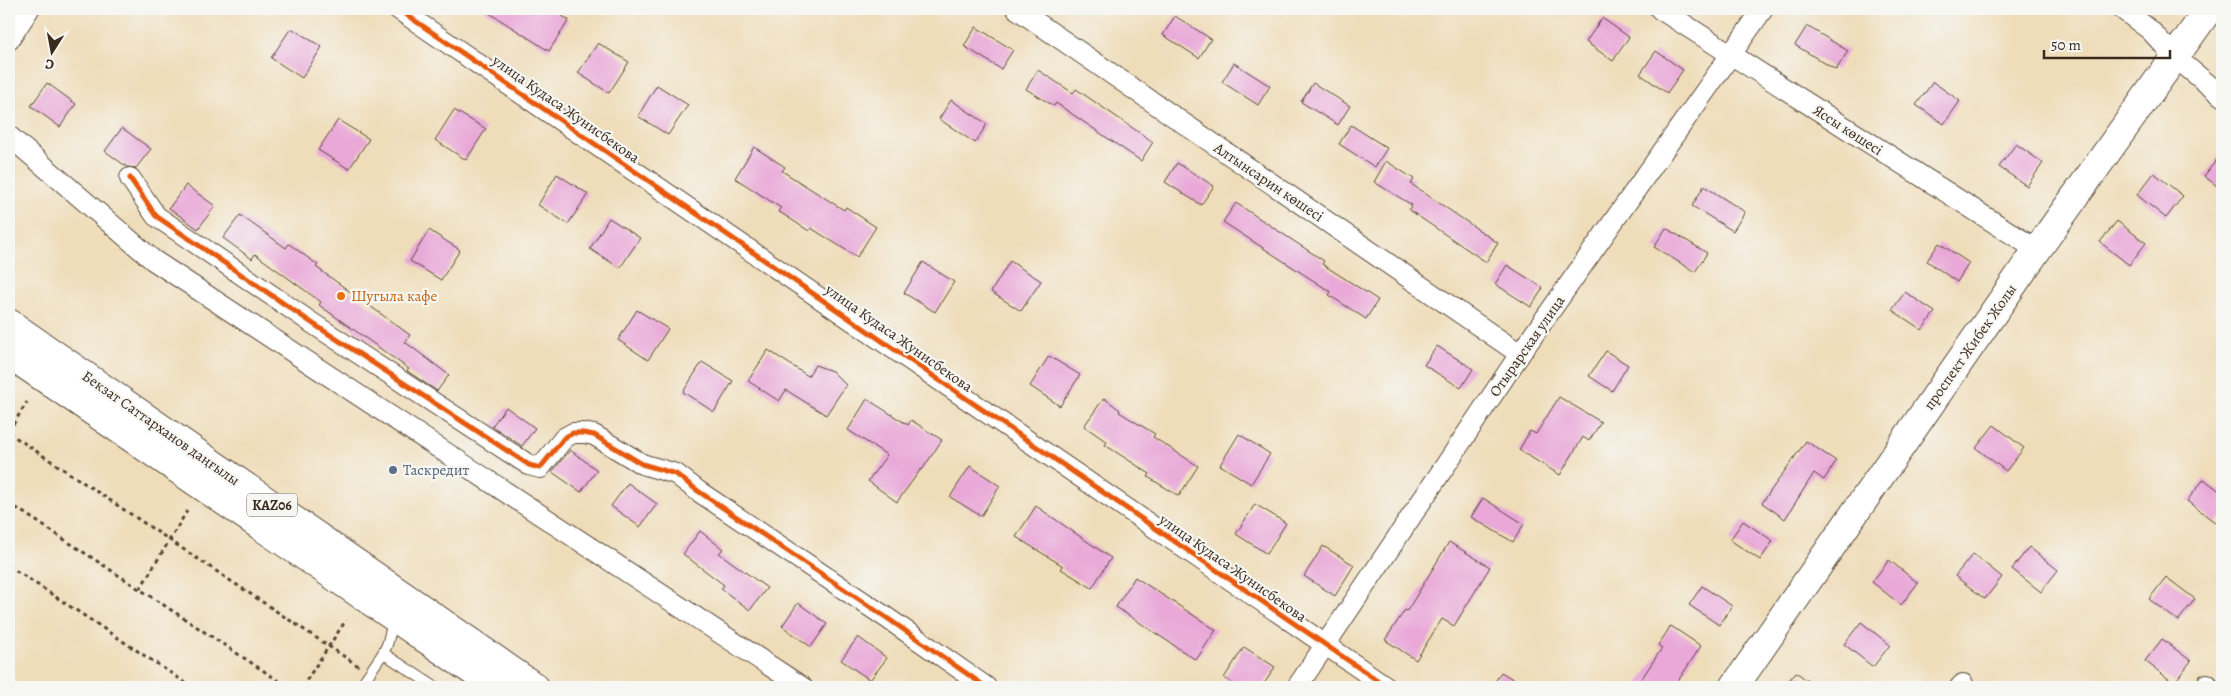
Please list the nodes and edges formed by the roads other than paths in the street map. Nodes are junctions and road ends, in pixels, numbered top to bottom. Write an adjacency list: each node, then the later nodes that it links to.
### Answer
1 (29, 9): 8 (street)
2 (398, 9): 19 (street, улица Кудаса Жунисбекова)
3 (1017, 9): 16 (street, Алтынсарин көшесі)
4 (1660, 9): 9 (street, Яссы көшесі)
5 (1764, 9): 9 (street, Отырарская улица)
6 (2122, 9): 10 (street)
7 (2209, 9): 10 (main road, проспект Жибек Жолы)
8 (9, 40)
9 (1731, 56): 14 (street, Яссы көшесі); 16 (street, Отырарская улица)
10 (2175, 57): 11 (street); 14 (main road, проспект Жибек Жолы)
11 (2222, 96)
12 (9, 136): 25 (street)
13 (130, 178): 26 (street)
14 (2038, 250): 29 (main road, проспект Жибек Жолы)
15 (9, 323): 17 (main road, Бекзат Саттарханов даңғылы / KАZ06)
16 (1520, 354): 19 (street, Отырарская улица)
17 (27, 356): 18 (main road, Бекзат Саттарханов даңғылы / KАZ06); 24 (main road, Бекзат Саттарханов даңғылы / KАZ06)
18 (394, 617): 20 (lane); 23 (main road, Бекзат Саттарханов даңғылы / KАZ06)
19 (1326, 647): 27 (street, Отырарская улица); 28 (street, улица Кудаса Жунисбекова)
20 (383, 653): 21 (lane); 22 (lane)
21 (360, 687)
22 (435, 687)
23 (496, 687)
24 (535, 687)
25 (802, 687)
26 (986, 687)
27 (1297, 687)
28 (1387, 687)
29 (1734, 687)

